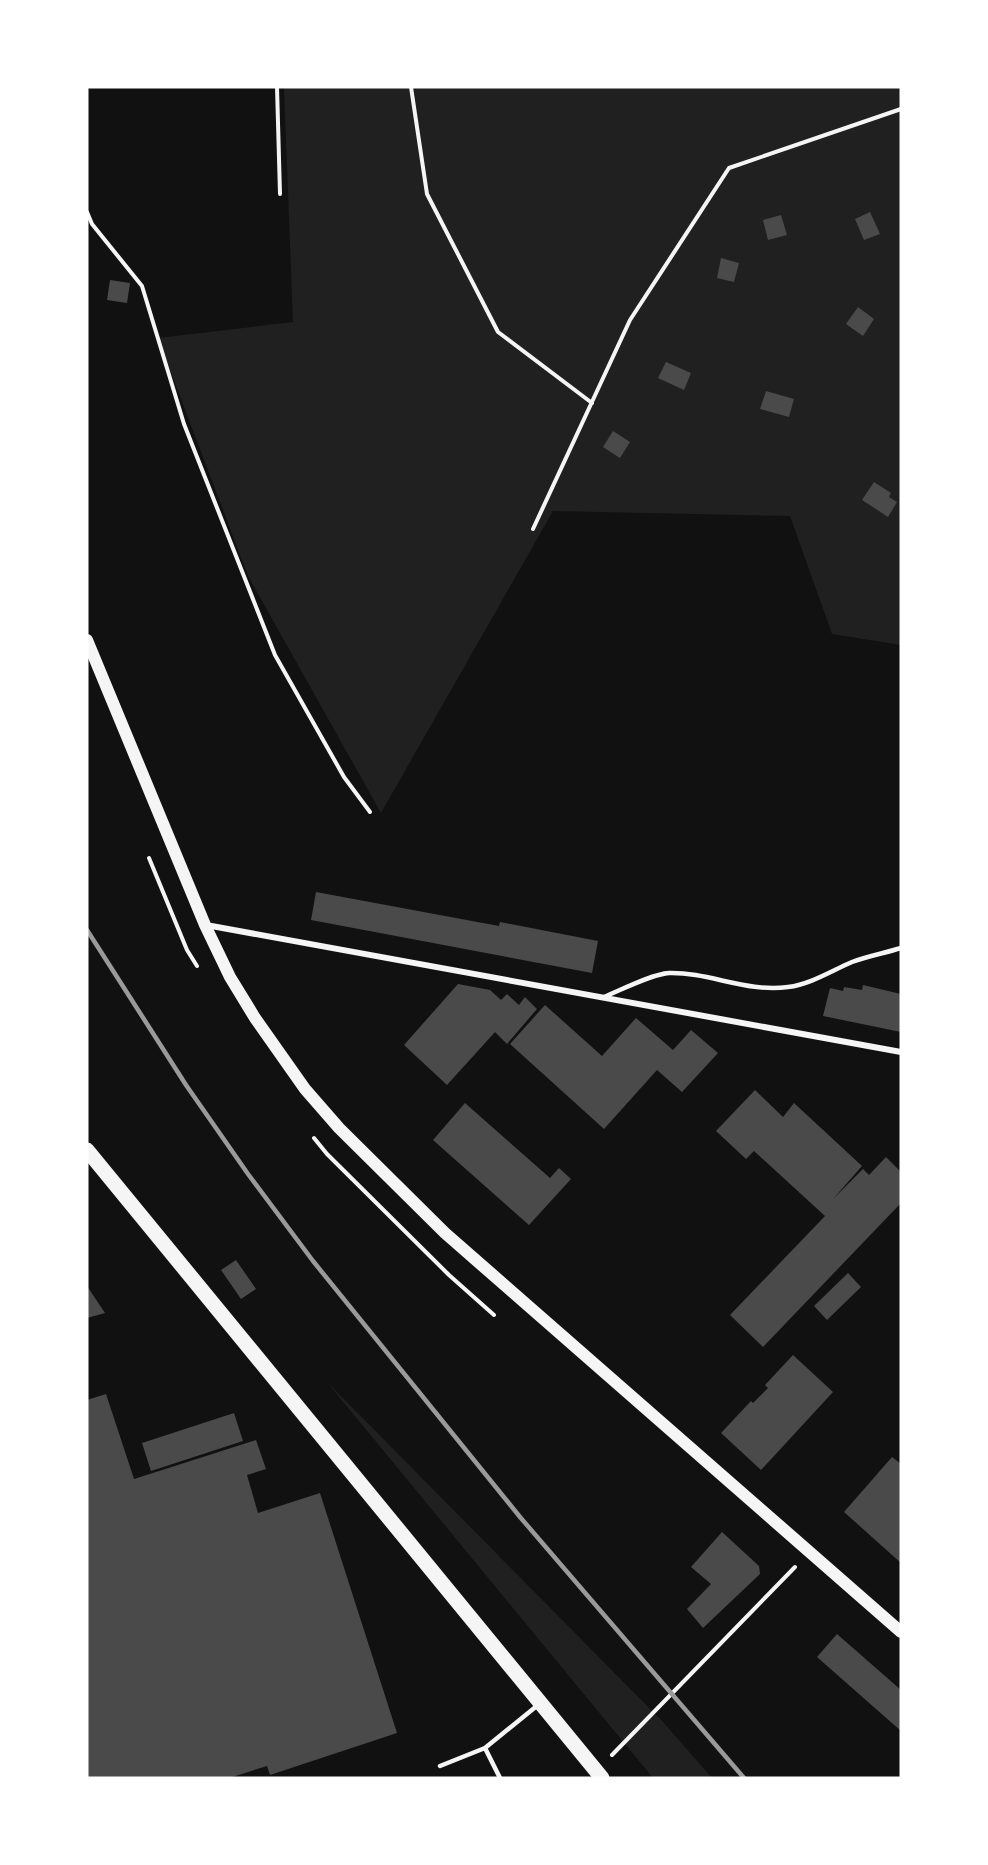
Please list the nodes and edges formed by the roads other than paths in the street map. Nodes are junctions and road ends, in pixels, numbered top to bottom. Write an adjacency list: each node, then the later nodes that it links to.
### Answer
1 (87, 640): 2 (main road)
2 (205, 925): 4 (street); 7 (main road)
3 (901, 948): 4 (lane)
4 (602, 998): 5 (street)
5 (901, 1052)
6 (87, 1150): 8 (main road)
7 (901, 1632)
8 (540, 1703): 9 (lane); 11 (main road)
9 (485, 1748): 10 (lane); 12 (lane)
10 (440, 1766)
11 (599, 1774)
12 (500, 1778)

